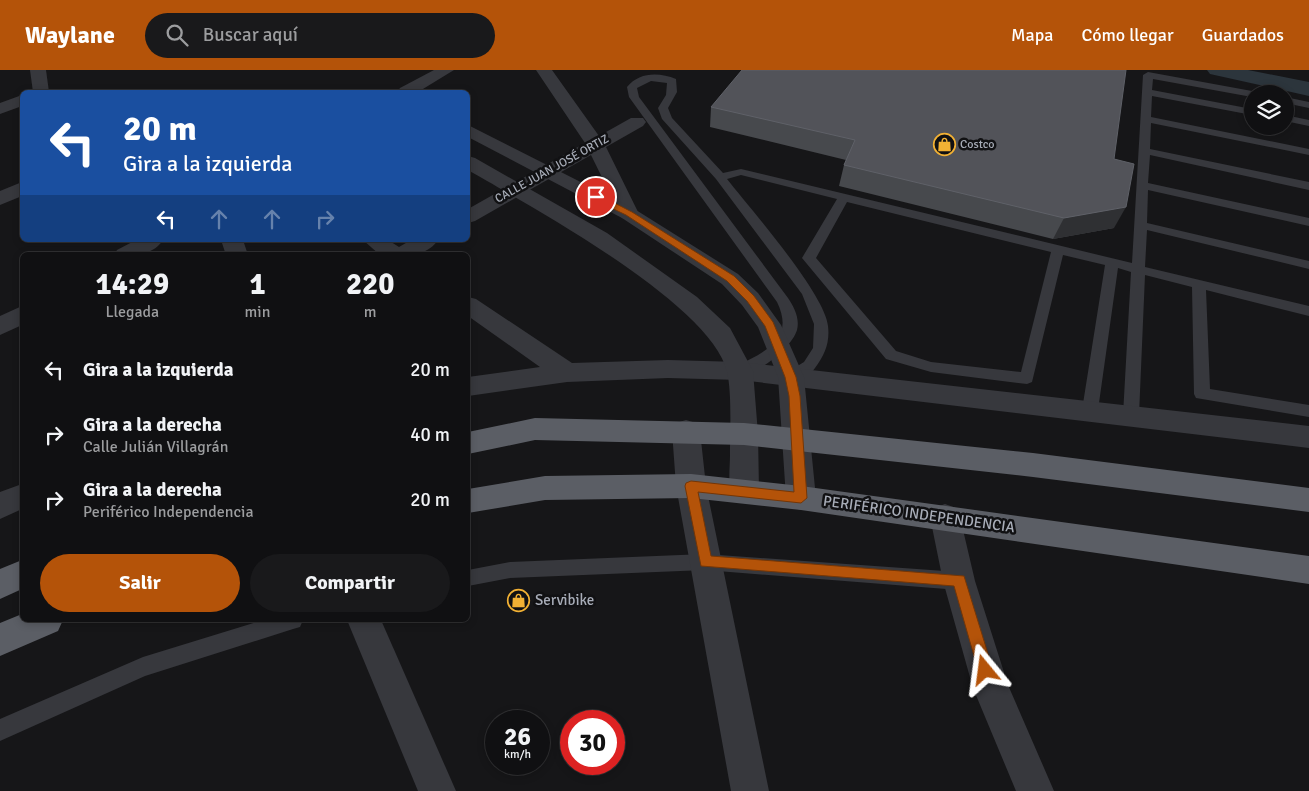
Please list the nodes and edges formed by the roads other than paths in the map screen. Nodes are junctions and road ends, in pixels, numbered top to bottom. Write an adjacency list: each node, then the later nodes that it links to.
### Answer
1 (38, 70): 4 (street)
2 (446, 70): 5 (street)
3 (544, 70): 18 (street)
4 (41, 90)
5 (410, 90)
6 (1148, 92): 7 (lane); 12 (lane); 13 (lane)
7 (1244, 93)
8 (20, 101): 11 (street)
9 (1294, 102): 10 (lane)
10 (1309, 105)
11 (0, 110)
12 (1244, 110)
13 (1146, 119): 19 (lane); 20 (lane)
14 (1294, 120): 16 (lane)
15 (637, 122): 18 (street, CALLE JUAN JOSÉ ORTIZ)
16 (1309, 123)
17 (470, 131): 22 (street)
18 (596, 145): 22 (street, CALLE JUAN JOSÉ ORTIZ); 30 (street)
19 (1145, 151): 24 (lane); 25 (lane)
20 (1309, 152)
21 (470, 163): 27 (street)
22 (546, 172): 27 (street, CALLE JUAN JOSÉ ORTIZ); 30 (street)
23 (720, 177): 28 (lane); 49 (lane); 52 (lane)
24 (1143, 185): 32 (lane); 33 (lane)
25 (1309, 186)
26 (20, 189): 29 (street)
27 (515, 190): 31 (street, CALLE JUAN JOSÉ ORTIZ); 50 (street)
28 (844, 197): 37 (lane); 37 (lane)
29 (0, 199)
30 (629, 214): 49 (street)
31 (470, 216)
32 (1309, 222)
33 (1141, 225): 42 (lane); 43 (lane)
34 (148, 242): 38 (street)
35 (377, 242): 39 (street)
36 (424, 242): 40 (street)
37 (1058, 248): 41 (lane)
38 (130, 252)
39 (391, 252)
40 (406, 252)
41 (1112, 262): 43 (lane); 54 (lane)
42 (1309, 265)
43 (1139, 268): 44 (lane); 56 (lane)
44 (1199, 283): 46 (lane); 55 (lane)
45 (470, 306): 51 (street)
46 (1309, 311)
47 (20, 315): 48 (street)
48 (0, 327)
49 (780, 347): 50 (lane); 52 (street)
50 (740, 372): 51 (street); 52 (street); 58 (street)
51 (567, 373): 53 (street)
52 (791, 377): 54 (street); 60 (street)
53 (470, 386)
54 (1090, 410): 56 (street)
55 (1309, 410)
56 (1131, 415): 59 (street)
57 (686, 431): 58 (highway); 61 (highway); 62 (street)
58 (744, 434): 60 (highway); 63 (street)
59 (1309, 437)
60 (797, 438): 64 (highway); 66 (street)
61 (470, 443)
62 (691, 486): 63 (highway, PERIFÉRICO INDEPENDENCIA); 67 (highway, PERIFÉRICO INDEPENDENCIA); 70 (street)
63 (744, 492): 66 (highway, PERIFÉRICO INDEPENDENCIA)
64 (1301, 496)
65 (20, 497): 68 (street)
66 (801, 498): 69 (highway, PERIFÉRICO INDEPENDENCIA)
67 (470, 501)
68 (0, 506)
69 (945, 518): 71 (highway, PERIFÉRICO INDEPENDENCIA); 74 (street)
70 (705, 562): 73 (lane); 74 (lane); 82 (street)
71 (1309, 570)
72 (20, 575): 75 (highway)
73 (470, 578)
74 (959, 580): 83 (street)
75 (0, 584)
76 (41, 622): 79 (highway)
77 (287, 622): 80 (lane)
78 (365, 622): 81 (street)
79 (0, 640)
80 (0, 730)
81 (437, 791)
82 (750, 791)
83 (1035, 791)

